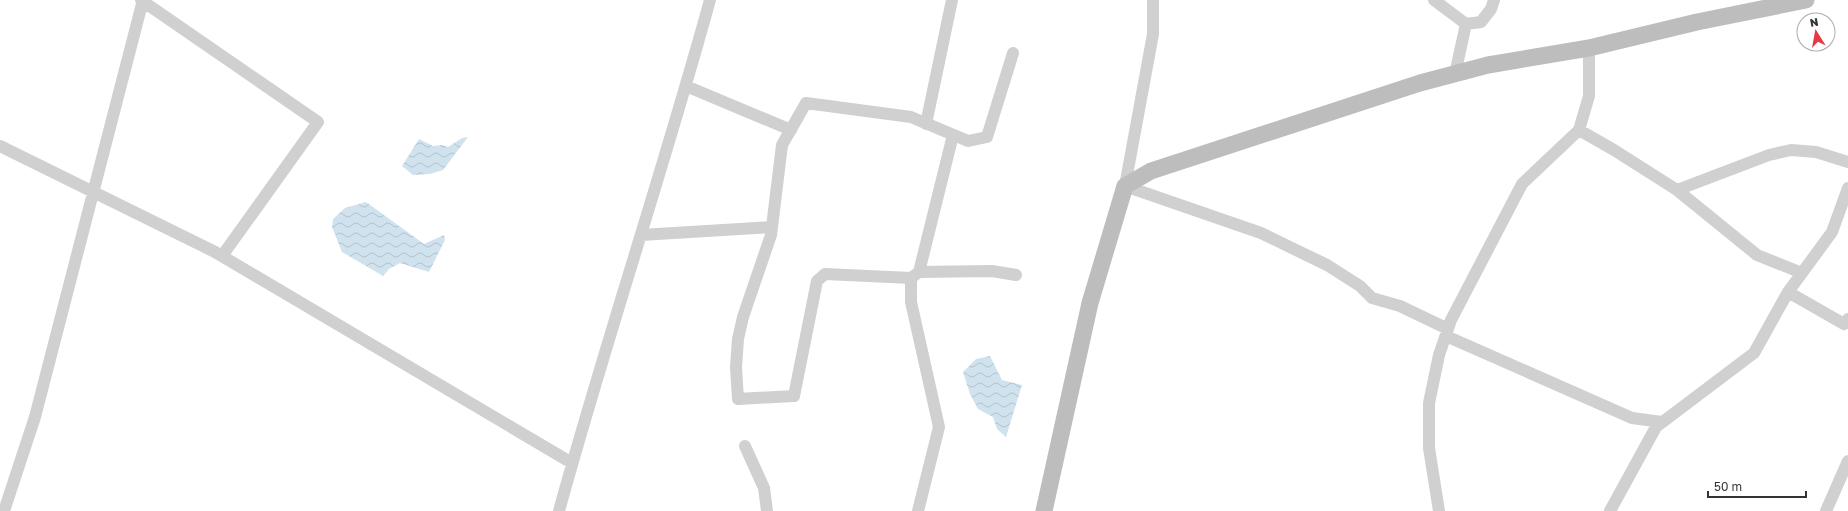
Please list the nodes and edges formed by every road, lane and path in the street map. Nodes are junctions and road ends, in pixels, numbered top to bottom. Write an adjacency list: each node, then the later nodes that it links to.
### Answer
1 (142, 0): 22 (street); 25 (street)
2 (710, 0): 12 (street)
3 (952, 0): 13 (street)
4 (1153, 0): 19 (street)
5 (1434, 0): 8 (street)
6 (1494, 0): 8 (street)
7 (1806, 0): 9 (main road)
8 (1466, 24): 11 (street)
9 (1589, 48): 11 (main road); 15 (street)
10 (1013, 53): 16 (street)
11 (1455, 74): 19 (main road)
12 (686, 86): 14 (street); 24 (street)
13 (926, 124): 14 (street); 16 (street)
14 (791, 130): 23 (street)
15 (1578, 130): 21 (street); 31 (street)
16 (952, 134): 27 (street)
17 (0, 146): 22 (street)
18 (1848, 162): 21 (street)
19 (1125, 186): 31 (street); 40 (main road)
20 (1848, 188): 26 (street)
21 (1677, 190): 26 (street)
22 (93, 192): 25 (street); 36 (street)
23 (772, 227): 24 (street); 27 (street)
24 (641, 235): 35 (street)
25 (222, 256): 35 (street)
26 (1802, 273): 29 (street)
27 (915, 275): 28 (street); 39 (street)
28 (1016, 275)
29 (1788, 292): 30 (street); 32 (street)
30 (1848, 319)
31 (1447, 333): 32 (street); 41 (street)
32 (1662, 422): 42 (street)
33 (745, 446): 38 (street)
34 (1848, 461): 43 (street)
35 (572, 463): 37 (street)
36 (4, 511)
37 (559, 511)
38 (767, 511)
39 (918, 511)
40 (1044, 511)
41 (1439, 511)
42 (1610, 511)
43 (1826, 511)

